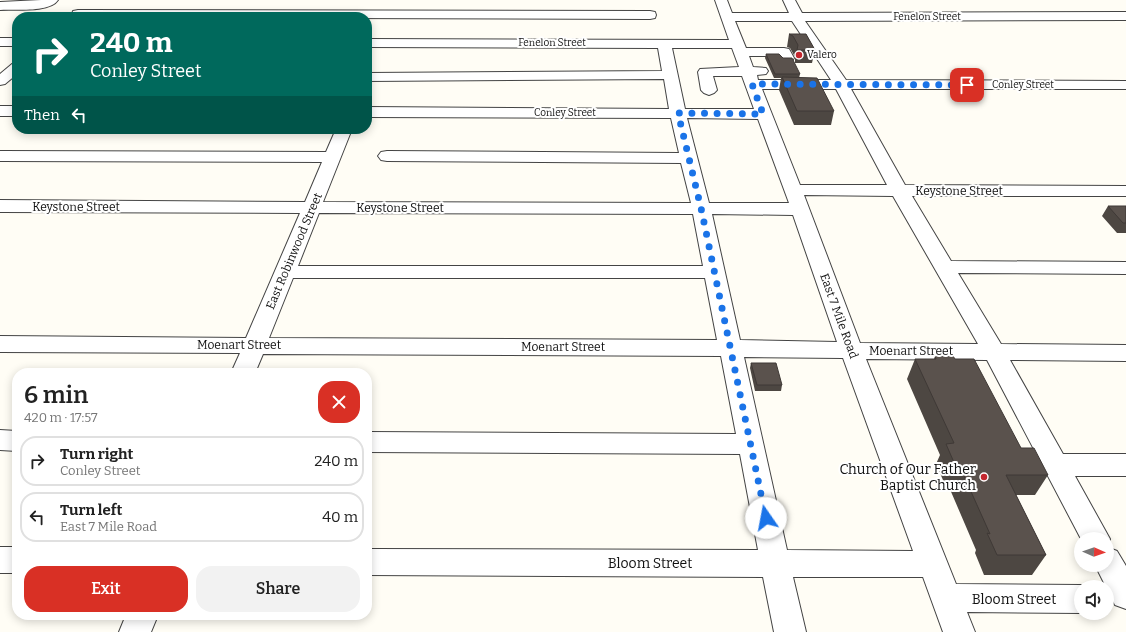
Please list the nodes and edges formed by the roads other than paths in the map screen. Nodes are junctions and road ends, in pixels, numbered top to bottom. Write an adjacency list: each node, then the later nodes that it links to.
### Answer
1 (52, 0): 6 (street)
2 (94, 0): 8 (street)
3 (398, 0): 10 (street)
4 (647, 0): 11 (street)
5 (789, 0): 13 (street)
6 (0, 6)
7 (724, 9): 13 (street, Fenelon Street); 20 (street, East 7 Mile Road)
8 (80, 12)
9 (372, 15): 10 (street)
10 (391, 15): 11 (street); 17 (street)
11 (650, 15): 16 (street)
12 (1126, 16): 13 (street, Fenelon Street)
13 (799, 17): 23 (street)
14 (0, 42): 15 (street)
15 (12, 42)
16 (662, 48): 18 (street, Fenelon Street); 20 (street); 20 (street, Fenelon Street); 22 (street)
17 (372, 57)
18 (372, 59)
19 (372, 59): 22 (street)
20 (739, 61): 21 (street, Conley Street); 21 (street); 25 (street); 30 (street, East 7 Mile Road)
21 (779, 65): 23 (street, Conley Street)
22 (670, 75): 29 (street)
23 (837, 78): 24 (street, Conley Street); 36 (street)
24 (1126, 85)
25 (709, 90)
26 (0, 111): 27 (street)
27 (12, 111)
28 (372, 112): 29 (street, Conley Street)
29 (678, 113): 30 (street, Conley Street); 35 (street)
30 (763, 114): 38 (street, East 7 Mile Road)
31 (342, 134): 34 (street, East Robinwood Street)
32 (0, 156): 34 (street)
33 (387, 156): 35 (street)
34 (333, 157): 40 (street, East Robinwood Street)
35 (689, 158): 41 (street)
36 (899, 190): 37 (street, Keystone Street); 38 (street, Keystone Street); 42 (street)
37 (1126, 191)
38 (796, 199): 41 (street, Keystone Street); 49 (street, East 7 Mile Road)
39 (0, 206): 40 (street, Keystone Street)
40 (312, 207): 41 (street, Keystone Street); 44 (street, East Robinwood Street)
41 (701, 208): 45 (street)
42 (944, 268): 43 (street); 50 (street)
43 (1126, 268)
44 (285, 272): 45 (street); 47 (street, East Robinwood Street)
45 (715, 272): 48 (street)
46 (0, 344): 47 (street, Moenart Street)
47 (255, 345): 48 (street, Moenart Street); 52 (street, East Robinwood Street)
48 (731, 348): 49 (street, Moenart Street); 56 (street)
49 (851, 351): 50 (street, Moenart Street); 64 (street, East 7 Mile Road)
50 (994, 352): 51 (street, Moenart Street); 57 (street)
51 (1126, 353)
52 (245, 368)
53 (0, 440): 54 (street)
54 (12, 441)
55 (372, 442): 56 (street)
56 (751, 444): 63 (street)
57 (1055, 465): 58 (street); 59 (street)
58 (1126, 465)
59 (1092, 532)
60 (0, 560): 61 (street)
61 (12, 560)
62 (372, 562): 63 (street, Bloom Street)
63 (776, 563): 64 (street, Bloom Street); 73 (street)
64 (933, 564): 67 (street, East 7 Mile Road)
65 (1114, 572): 66 (street)
66 (1126, 595)
67 (946, 598): 68 (street, Bloom Street); 74 (street, East 7 Mile Road)
68 (1074, 599)
69 (1114, 599): 70 (street)
70 (1126, 599)
71 (140, 620): 72 (street)
72 (135, 632)
73 (790, 632)
74 (959, 632)

